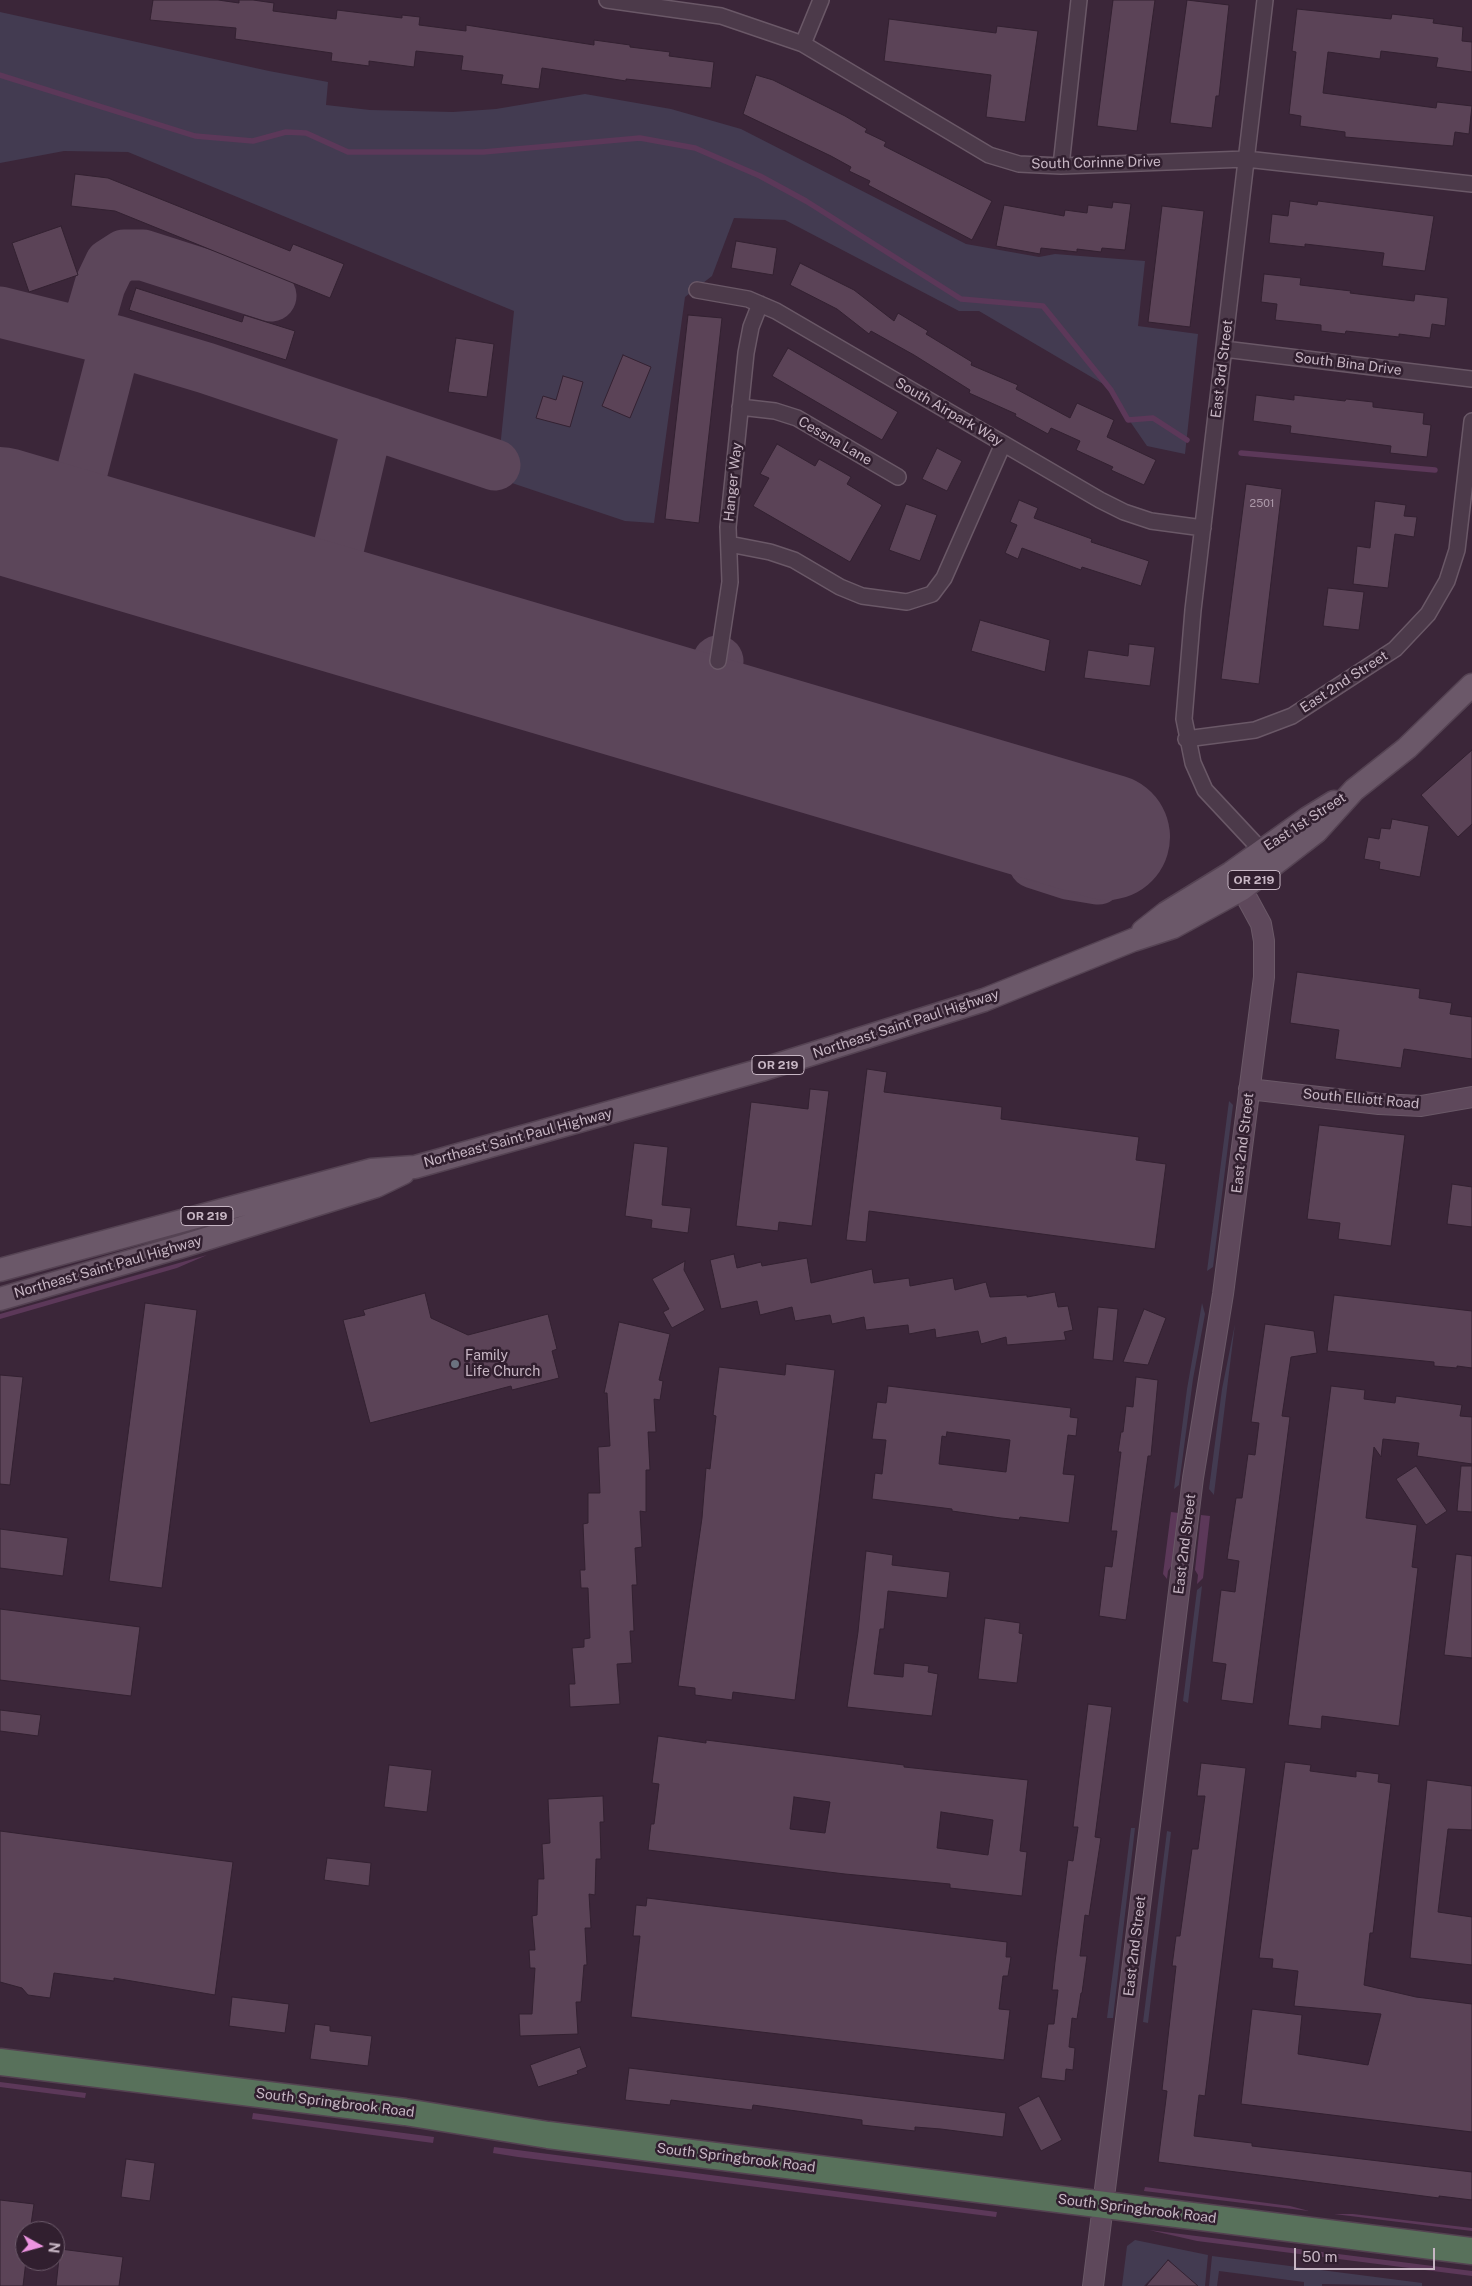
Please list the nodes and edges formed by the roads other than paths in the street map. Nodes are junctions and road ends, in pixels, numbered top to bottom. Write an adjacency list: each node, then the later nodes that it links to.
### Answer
1 (607, 0): 5 (street, South Corinne Drive)
2 (821, 0): 5 (street)
3 (1076, 0): 7 (street)
4 (1265, 0): 6 (street, East 3rd Street)
5 (803, 44): 7 (street, South Corinne Drive)
6 (1246, 159): 7 (street, South Corinne Drive); 8 (street, South Corinne Drive); 11 (street, East 3rd Street)
7 (1060, 166)
8 (1472, 184)
9 (697, 290): 10 (street, South Airpark Way)
10 (760, 304): 13 (street, Hanger Way); 15 (street, South Airpark Way)
11 (1224, 349): 12 (street, South Bina Drive); 17 (street, East 3rd Street)
12 (1472, 379)
13 (740, 407): 16 (street, Cessna Lane); 18 (street, Hanger Way)
14 (1472, 421): 21 (street, East 2nd Street)
15 (1003, 444): 17 (street, South Airpark Way); 18 (street)
16 (898, 477)
17 (1203, 528): 21 (street, East 3rd Street)
18 (729, 544): 19 (street, Hanger Way)
19 (718, 661)
20 (1472, 685): 22 (main road, East 1st Street / OR 219)
21 (1186, 739): 23 (street)
22 (1354, 790): 23 (main road, East 1st Street / OR 219); 24 (main road, East 1st Street / OR 219)
23 (1262, 851): 25 (main road, East 1st Street / OR 219)
24 (1242, 889): 25 (main road, East 1st Street / OR 219); 26 (street, East 2nd Street)
25 (1133, 940): 28 (main road, Northeast Saint Paul Highway / OR 219)
26 (1249, 1089): 27 (street, South Elliott Road); 32 (street, East 2nd Street)
27 (1472, 1097)
28 (415, 1167): 29 (main road, Northeast Saint Paul Highway / OR 219); 30 (main road, Northeast Saint Paul Highway / OR 219)
29 (0, 1270)
30 (0, 1299)
31 (0, 2062): 32 (highway, South Springbrook Road)
32 (1104, 2205): 33 (highway, South Springbrook Road); 34 (street, East 2nd Street)
33 (1472, 2251)
34 (1093, 2286)

